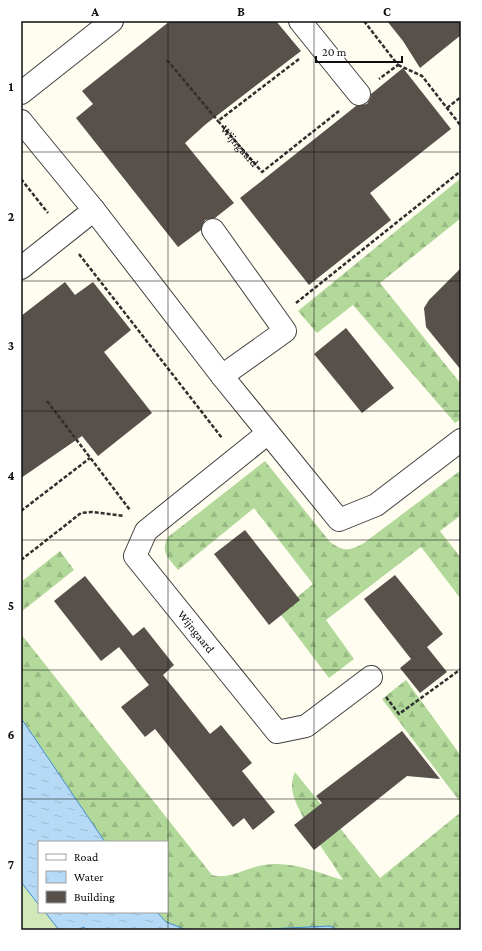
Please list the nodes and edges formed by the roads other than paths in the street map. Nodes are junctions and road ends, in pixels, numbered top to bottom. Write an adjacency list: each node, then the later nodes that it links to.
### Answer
1 (112, 21): 3 (street)
2 (300, 21): 4 (street)
3 (21, 93)
4 (359, 94)
5 (21, 121): 6 (street)
6 (94, 210): 8 (street); 9 (street)
7 (213, 230): 9 (street)
8 (21, 268)
9 (222, 376): 10 (street)
10 (268, 433): 11 (street); 12 (street, Wijngaard)
11 (461, 440)
12 (371, 677)

